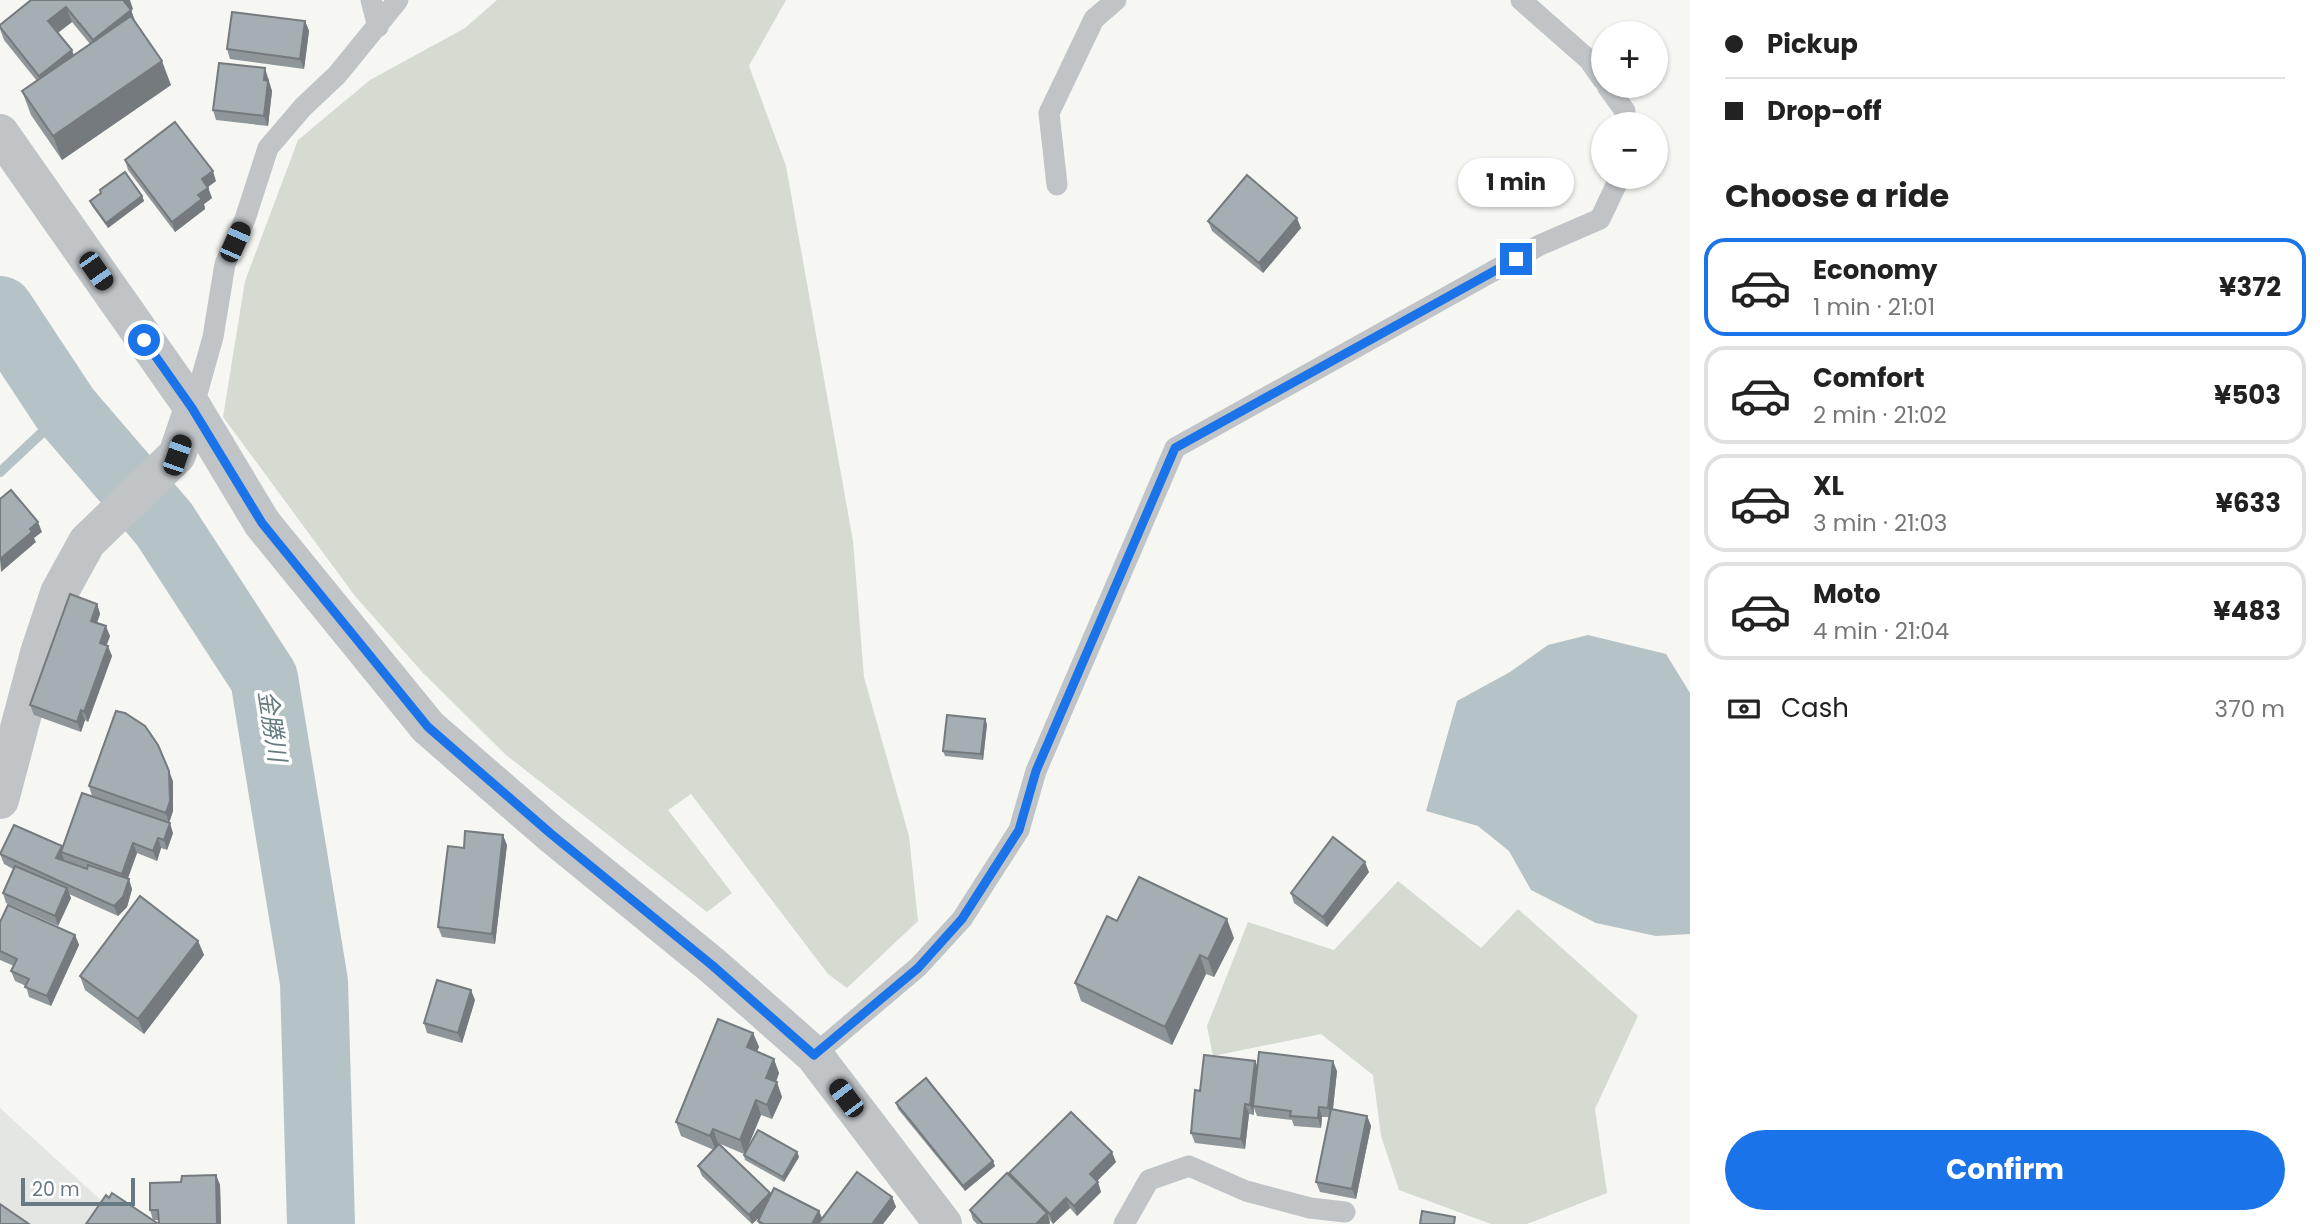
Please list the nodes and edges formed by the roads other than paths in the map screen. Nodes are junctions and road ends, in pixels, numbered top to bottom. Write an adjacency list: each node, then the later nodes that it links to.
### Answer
1 (371, 0): 5 (lane)
2 (398, 0): 5 (lane)
3 (1116, 0): 8 (lane)
4 (1521, 0): 6 (lane)
5 (378, 27): 10 (lane)
6 (1591, 63)
7 (0, 133): 10 (street)
8 (1056, 185)
9 (1614, 189): 12 (lane)
10 (192, 408): 11 (street); 12 (street)
11 (0, 800)
12 (814, 1055): 14 (street)
13 (1345, 1212): 15 (lane)
14 (943, 1224)
15 (1124, 1224)

